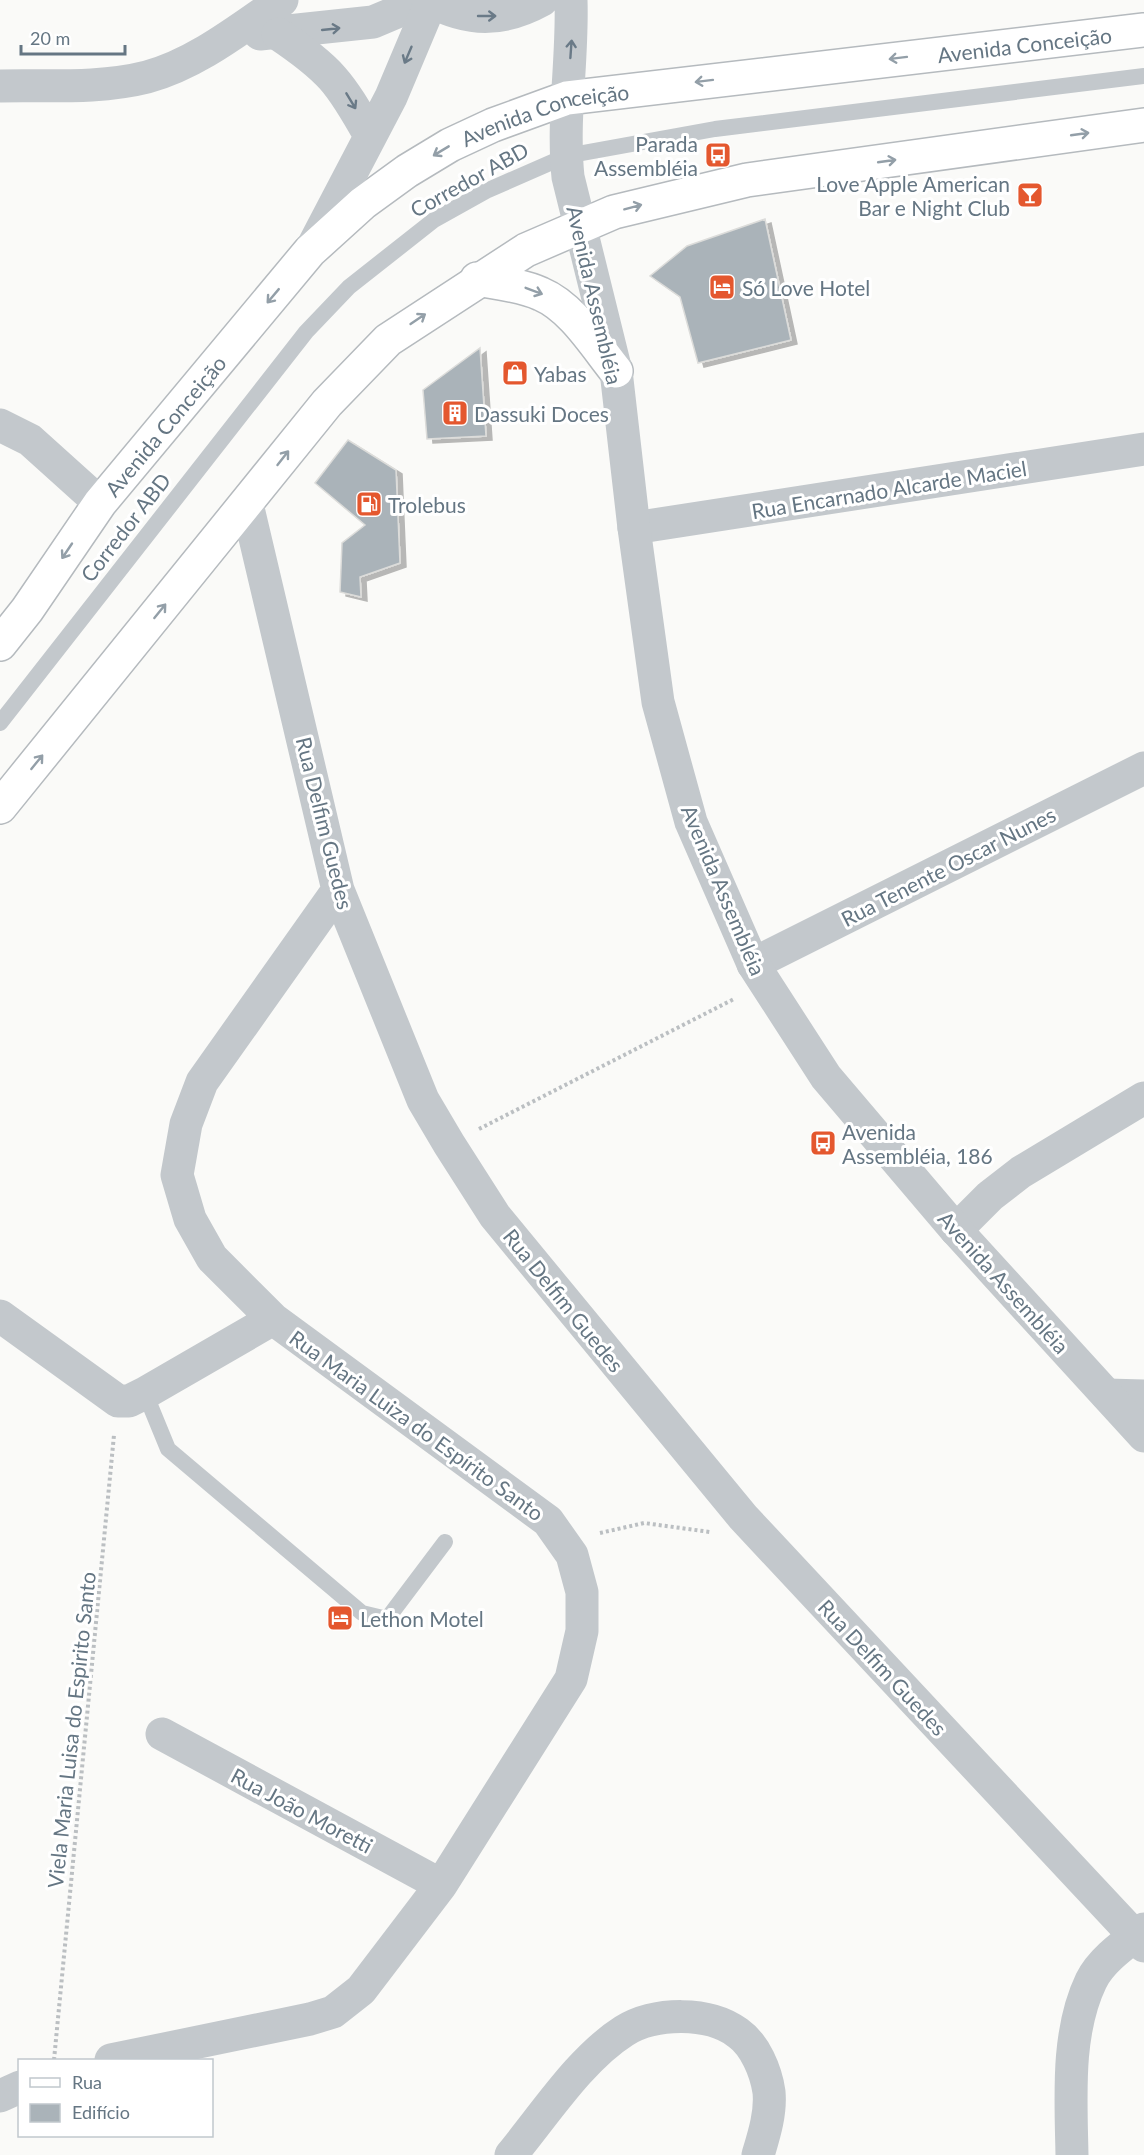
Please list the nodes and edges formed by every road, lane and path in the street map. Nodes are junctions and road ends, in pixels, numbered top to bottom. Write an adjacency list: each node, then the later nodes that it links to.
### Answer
1 (282, 0): 7 (street)
2 (542, 0): 4 (street, one-way to 2)
3 (571, 0): 10 (street, Avenida Assembléia, one-way to 3)
4 (428, 1): 6 (street, one-way to 4); 12 (street, one-way to 12)
5 (1144, 30): 10 (main road, Avenida Conceição, one-way to 10)
6 (278, 34): 7 (street); 12 (street, one-way to 12)
7 (231, 35): 9 (street)
8 (1144, 76): 13 (lane, Corredor ABD)
9 (0, 86)
10 (567, 98): 13 (street, Avenida Assembléia); 15 (main road, Avenida Conceição, one-way to 15)
11 (1144, 126): 14 (main road, one-way to 11)
12 (370, 136): 15 (street)
13 (566, 156): 14 (street, Avenida Assembléia); 24 (lane, Corredor ABD)
14 (578, 226): 16 (main road); 17 (street, Avenida Assembléia)
15 (310, 251): 20 (main road, Avenida Conceição, one-way to 20)
16 (477, 279): 17 (main road, one-way to 17); 21 (main road, one-way to 16)
17 (616, 370): 22 (street, Avenida Assembléia)
18 (0, 425): 20 (street)
19 (1144, 448): 22 (street, Rua Encarnado Alcarde Maciel)
20 (100, 502): 23 (main road, Avenida Conceição, one-way to 23)
21 (247, 504): 26 (main road, one-way to 21); 27 (street, Rua Delfim Guedes)
22 (633, 528): 28 (street, Avenida Assembléia)
23 (0, 644)
24 (0, 723)
25 (1144, 768): 28 (street, Rua Tenente Oscar Nunes)
26 (0, 807)
27 (338, 890): 30 (street, Rua Delfim Guedes); 33 (street)
28 (758, 974): 30 (path); 31 (street, Avenida Assembléia)
29 (1144, 1098): 31 (street)
30 (448, 1144): 39 (street, Rua Delfim Guedes)
31 (956, 1230): 34 (street, Avenida Assembléia)
32 (0, 1316): 36 (street)
33 (273, 1319): 36 (street, Rua Maria Luiza do Espírito Santo); 42 (street, Rua Maria Luiza do Espírito Santo)
34 (1107, 1395): 35 (street); 37 (street, Avenida Assembléia)
35 (1144, 1396)
36 (131, 1397): 40 (lane); 44 (path, Viela Maria Luisa do Espirito Santo)
37 (1144, 1436)
38 (598, 1534): 39 (path)
39 (765, 1540): 43 (street, Rua Delfim Guedes)
40 (445, 1542)
41 (162, 1734): 42 (street, Rua João Moretti)
42 (441, 1885): 45 (street, Rua Maria Luiza do Espírito Santo)
43 (1141, 1937): 50 (street)
44 (54, 2059)
45 (120, 2059)
46 (18, 2088): 47 (street)
47 (0, 2096)
48 (511, 2155): 49 (street)
49 (758, 2155)
50 (1072, 2155)

